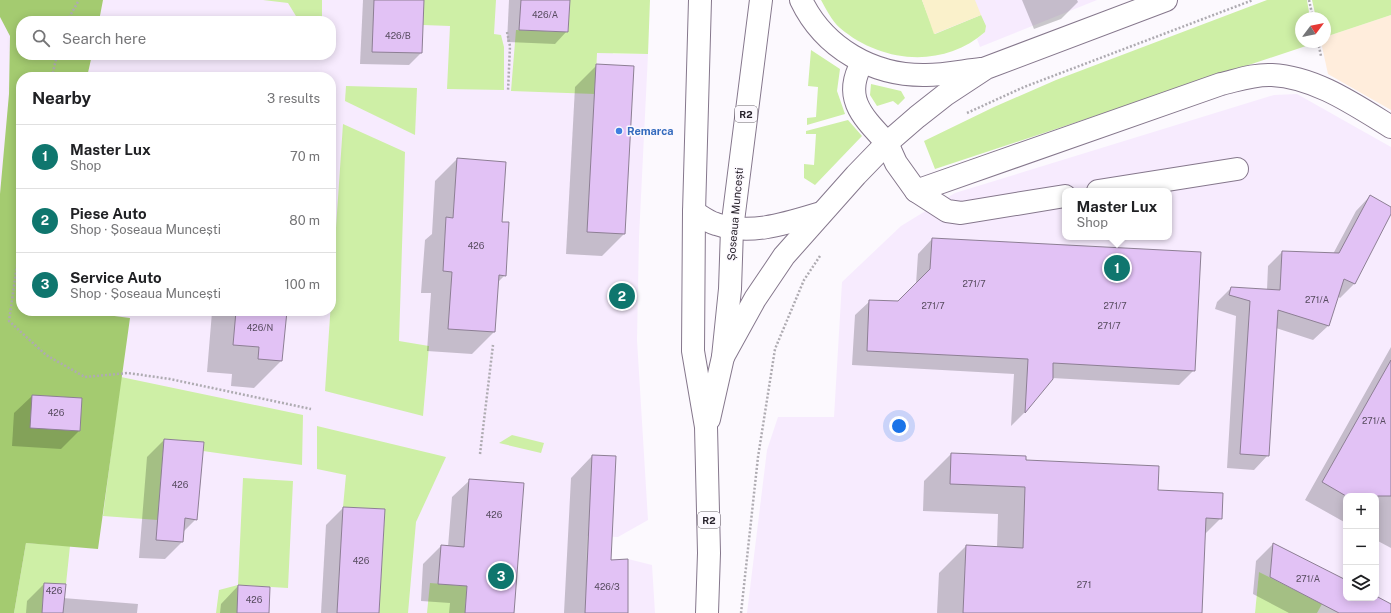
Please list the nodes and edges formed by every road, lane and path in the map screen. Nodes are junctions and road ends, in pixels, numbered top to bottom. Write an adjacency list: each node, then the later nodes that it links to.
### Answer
1 (79, 0): 10 (path)
2 (700, 0): 26 (main road, Șoseaua Muncești / R2)
3 (761, 0): 28 (main road, Șoseaua Muncești / R2)
4 (801, 0): 15 (main road)
5 (1166, 0): 8 (main road)
6 (1253, 0): 19 (path)
7 (1309, 0): 9 (path)
8 (1137, 6): 16 (main road)
9 (1312, 12)
10 (69, 16)
11 (507, 32): 18 (path)
12 (1319, 48): 13 (path)
13 (1320, 56)
14 (56, 60): 17 (path)
15 (862, 63): 16 (main road); 21 (main road)
16 (986, 68): 21 (main road)
17 (53, 72)
18 (508, 91)
19 (962, 115)
20 (1391, 127): 24 (main road)
21 (887, 143): 24 (main road); 27 (main road)
22 (1237, 169): 23 (main road)
23 (1117, 188)
24 (916, 191): 25 (main road)
25 (1062, 196)
26 (694, 212): 28 (main road); 34 (main road, Șoseaua Muncești / R2)
27 (821, 213): 28 (main road); 32 (main road)
28 (732, 229): 32 (main road, Șoseaua Muncești / R2)
29 (822, 253): 37 (path)
30 (16, 272): 33 (path)
31 (493, 346): 35 (path)
32 (723, 357): 34 (main road, Șoseaua Muncești / R2)
33 (311, 409)
34 (706, 427): 36 (main road, Șoseaua Muncești / R2)
35 (480, 454)
36 (707, 613)
37 (741, 613)

